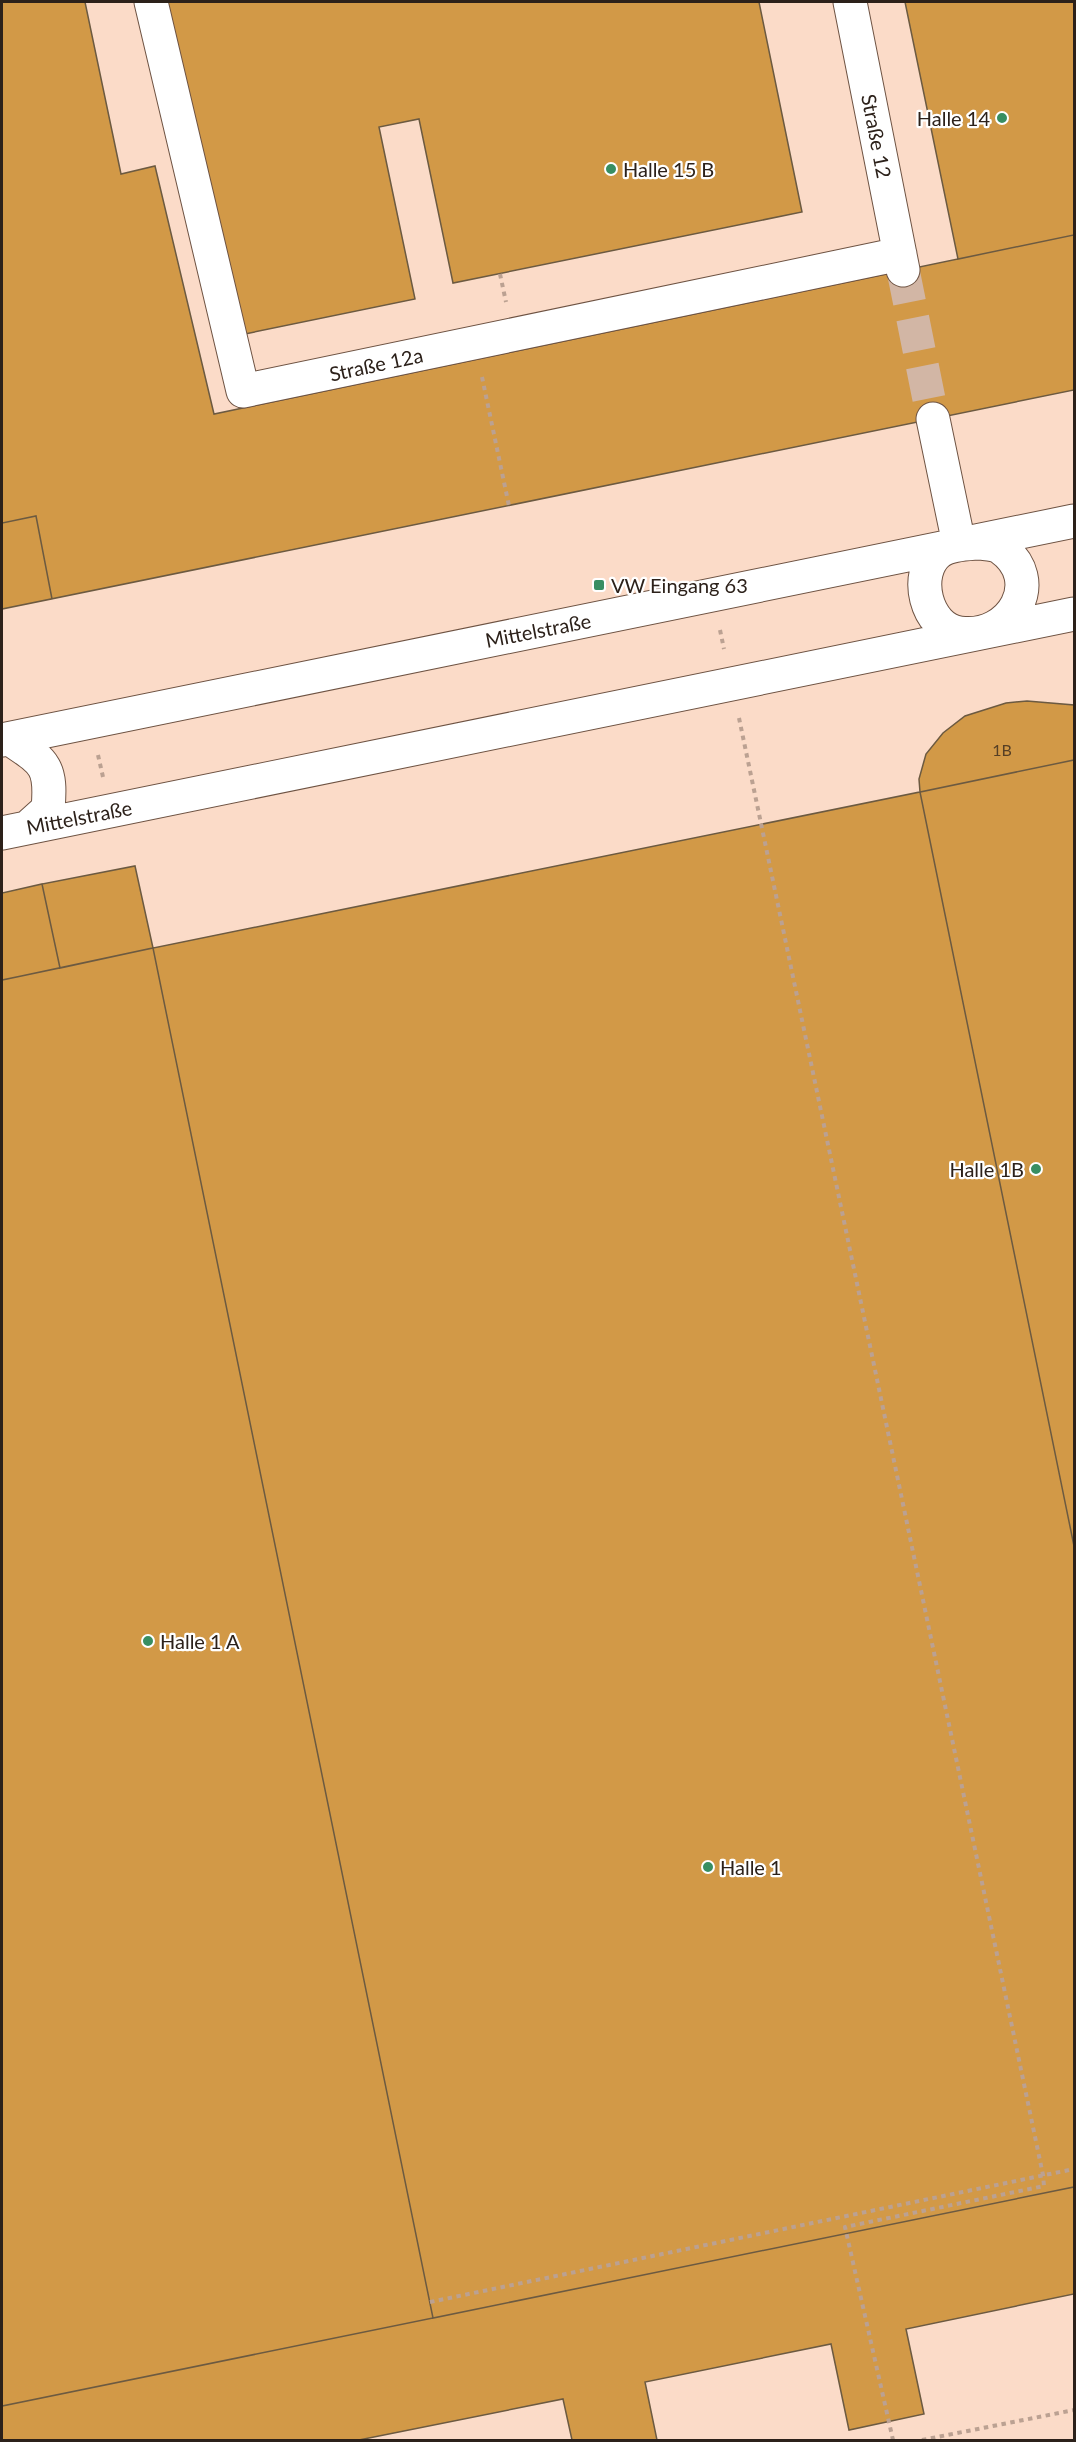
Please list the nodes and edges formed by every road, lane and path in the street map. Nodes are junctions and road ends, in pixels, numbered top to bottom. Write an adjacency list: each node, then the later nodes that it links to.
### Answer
1 (150, 2): 3 (street, Straße 12a)
2 (850, 2): 3 (street, Straße 12)
3 (902, 262)
4 (480, 370): 6 (path)
5 (933, 419): 8 (street)
6 (509, 506)
7 (1074, 521): 8 (street, Mittelstraße)
8 (959, 544): 9 (street, Mittelstraße); 11 (street); 11 (street)
9 (713, 595): 12 (path); 13 (street, Mittelstraße)
10 (1074, 614): 11 (street, Mittelstraße)
11 (978, 634): 12 (street, Mittelstraße)
12 (731, 684): 15 (street, Mittelstraße); 18 (path)
13 (92, 722): 14 (street, Mittelstraße); 15 (path)
14 (6, 739): 16 (street)
15 (110, 811): 16 (street, Mittelstraße)
16 (15, 830)
17 (1074, 2169): 18 (path)
18 (1043, 2175): 19 (path); 21 (path)
19 (430, 2302)
20 (1074, 2410): 22 (path)
21 (893, 2440)
22 (922, 2440)

